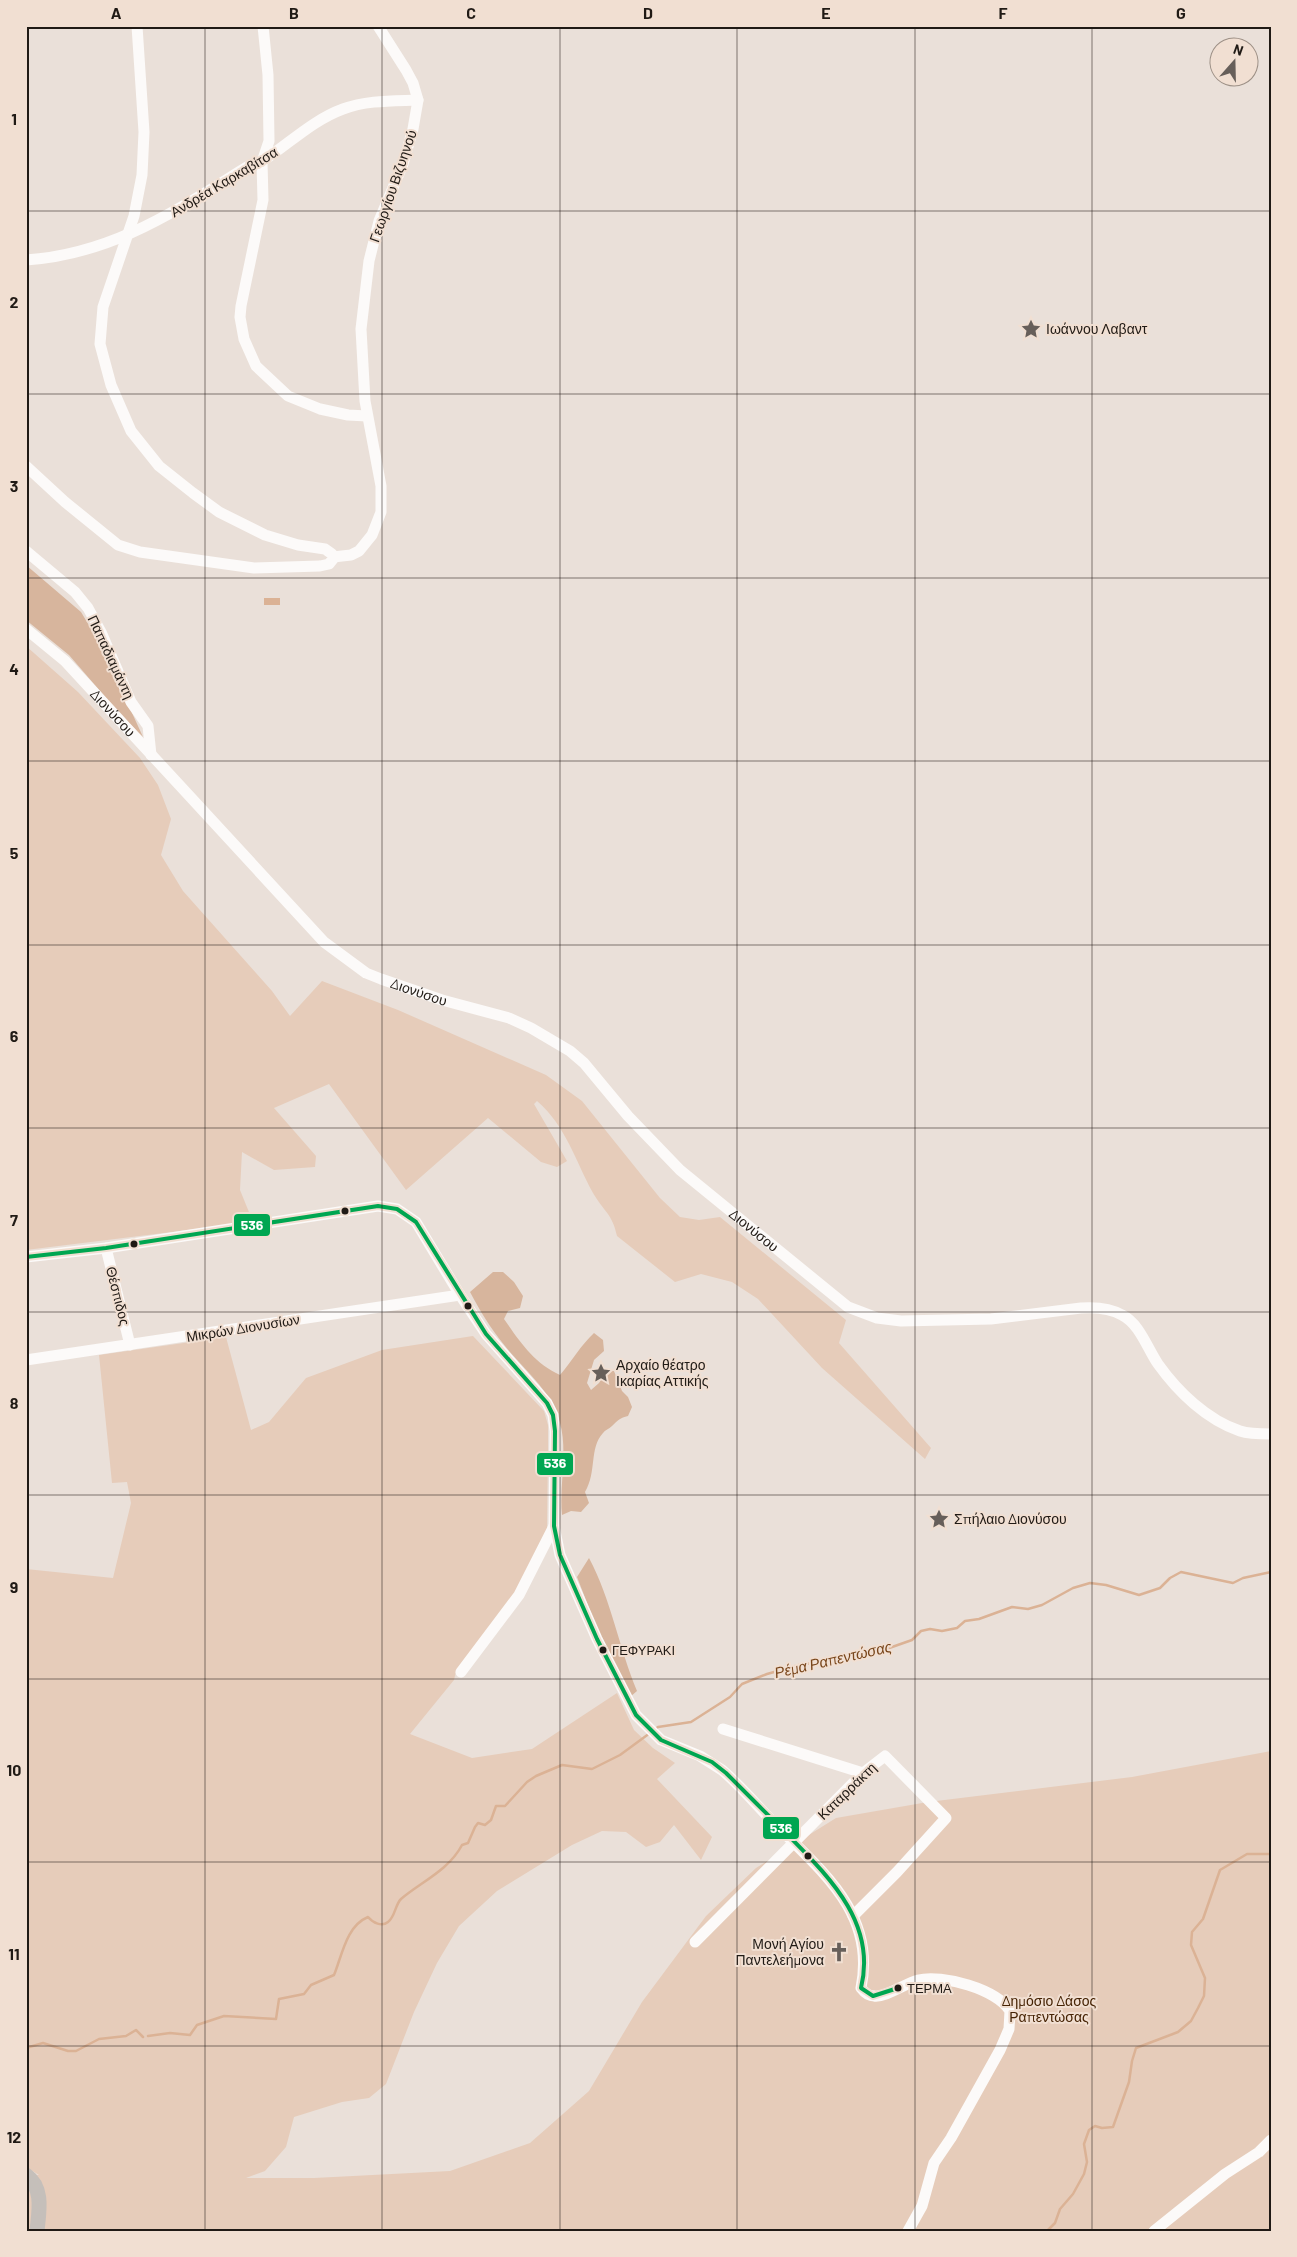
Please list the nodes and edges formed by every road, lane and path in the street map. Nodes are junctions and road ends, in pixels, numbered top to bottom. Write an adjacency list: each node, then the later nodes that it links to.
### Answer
1 (138, 26): 6 (street)
2 (262, 26): 5 (street)
3 (378, 26): 4 (street, Γεωργίου Βιζυηνού)
4 (418, 100): 5 (street, Ανδρέα Καρκαβίτσα); 8 (street, Γεωργίου Βιζυηνού)
5 (262, 162): 6 (street, Ανδρέα Καρκαβίτσα); 8 (street)
6 (126, 236): 7 (street, Ανδρέα Καρκαβίτσα); 11 (street)
7 (26, 260)
8 (367, 416): 11 (street, Γεωργίου Βιζυηνού)
9 (26, 466): 11 (street, Γεωργίου Βιζυηνού)
10 (26, 551): 13 (street, Παπαδιαμάντη)
11 (333, 557)
12 (26, 629): 13 (street, Διονύσου)
13 (151, 755): 19 (street, Διονύσου)
14 (106, 1248): 15 (street); 16 (street); 17 (street, Θέσπιδος)
15 (26, 1257)
16 (460, 1295): 17 (street, Μικρών Διονυσίων); 20 (street)
17 (130, 1345): 18 (street, Μικρών Διονυσίων)
18 (26, 1360)
19 (1271, 1434)
20 (554, 1526): 21 (street); 24 (street)
21 (461, 1672)
22 (723, 1729): 23 (street)
23 (863, 1774): 24 (street, Καταρράκτη); 25 (street, Καταρράκτη)
24 (794, 1842): 25 (street); 26 (street, Καταρράκτη)
25 (853, 1916): 30 (street)
26 (695, 1942)
27 (1271, 2140): 31 (street)
28 (26, 2175): 29 (main road)
29 (36, 2230)
30 (908, 2231)
31 (1154, 2231)

